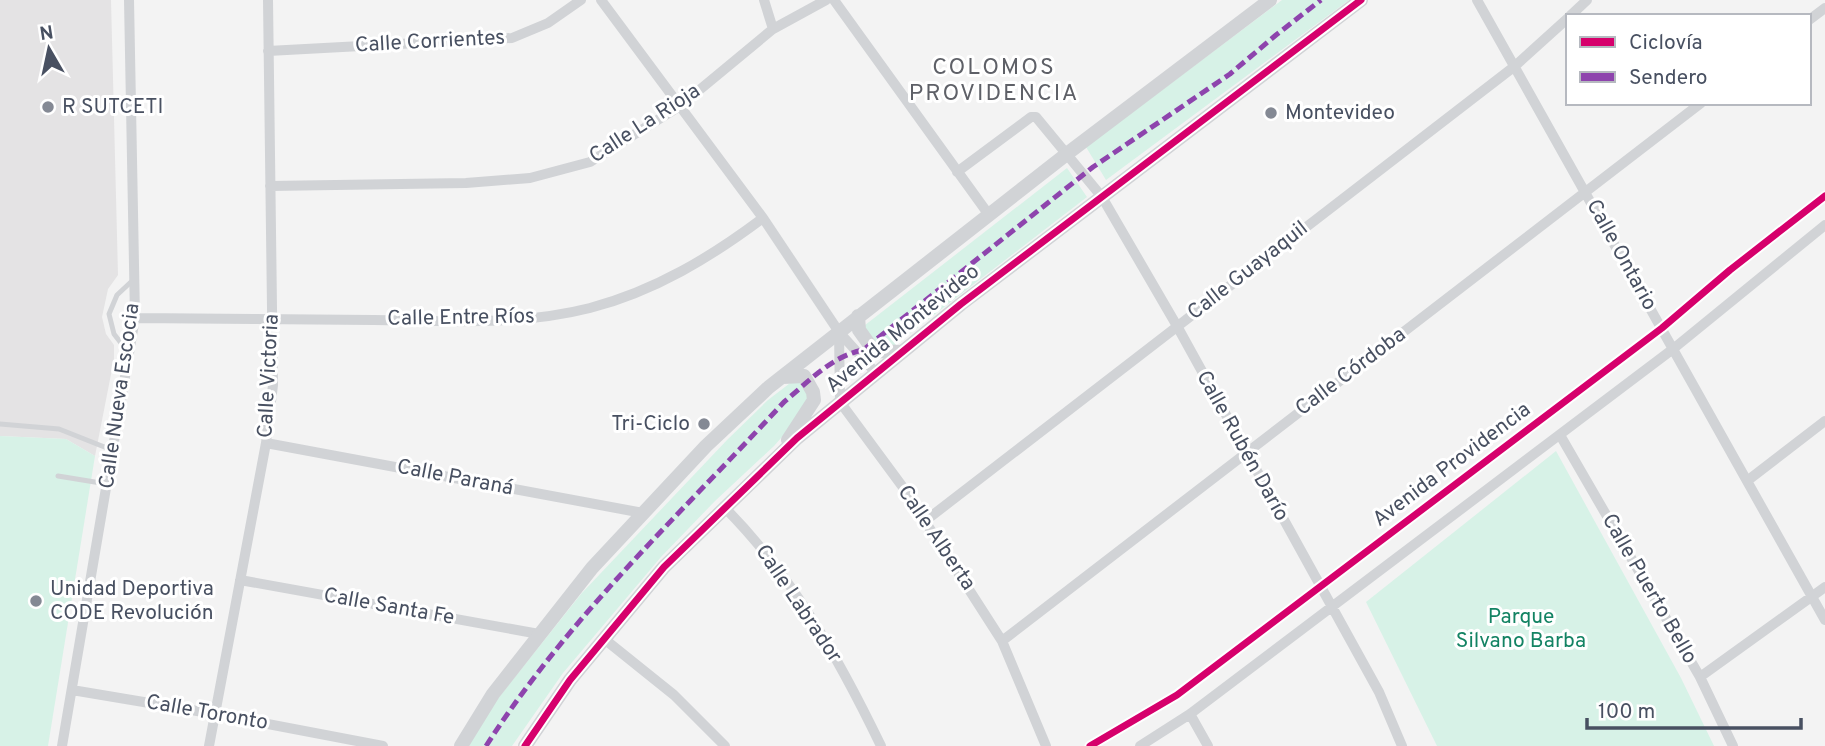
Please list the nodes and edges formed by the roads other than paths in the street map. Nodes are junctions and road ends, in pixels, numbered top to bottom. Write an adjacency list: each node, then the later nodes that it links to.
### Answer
1 (129, 0): 28 (street, Calle Nueva Escocia)
2 (268, 0): 15 (street, Calle Victoria)
3 (581, 0): 15 (street, Calle Corrientes)
4 (601, 0): 18 (street)
5 (764, 0): 14 (street)
6 (826, 0): 14 (street, Calle La Rioja)
7 (834, 0): 20 (street)
8 (1270, 0): 19 (street, Avenida Montevideo)
9 (1362, 0): 24 (street, Avenida Montevideo)
10 (1477, 0): 16 (street, Calle Ontario)
11 (1587, 0): 12 (street, Calle Guayaquil)
12 (1572, 14)
13 (1566, 20): 16 (street, Calle Guayaquil)
14 (773, 29): 18 (street, Calle La Rioja)
15 (268, 51): 21 (street, Calle Victoria)
16 (1515, 66): 22 (street, Calle Ontario); 32 (street, Calle Guayaquil)
17 (1697, 105): 22 (street, Calle Córdoba)
18 (680, 106): 21 (street, Calle La Rioja); 26 (street)
19 (1068, 153): 20 (street, Calle Rubén Darío); 24 (street, Calle Rubén Darío); 25 (street, Avenida Montevideo)
20 (957, 172): 25 (street)
21 (270, 186): 31 (street, Calle Victoria)
22 (1586, 191): 33 (street, Calle Ontario); 47 (street, Calle Córdoba)
23 (1825, 196): 33 (street, Avenida Providencia)
24 (1102, 197): 32 (street, Calle Rubén Darío); 36 (street, Avenida Montevideo)
25 (989, 215): 29 (street, Avenida Montevideo)
26 (763, 218): 31 (street, Calle Entre Ríos); 34 (street)
27 (1825, 225): 35 (street, Avenida Providencia)
28 (134, 278): 30 (street, Calle Nueva Escocia); 37 (lane)
29 (858, 316): 34 (street, Avenida Montevideo); 36 (street)
30 (135, 318): 31 (street, Calle Entre Ríos); 37 (street, Calle Nueva Escocia)
31 (274, 319): 44 (street, Calle Victoria)
32 (1177, 326): 47 (street, Calle Rubén Darío); 53 (street, Calle Guayaquil)
33 (1662, 328): 35 (street, Calle Ontario); 55 (street, Avenida Providencia)
34 (839, 332): 38 (street); 39 (street, Avenida Montevideo); 40 (street)
35 (1673, 349): 43 (street, Avenida Providencia); 49 (street, Calle Ontario)
36 (902, 352): 38 (street, Avenida Montevideo)
37 (129, 354): 45 (street, Calle Nueva Escocia)
38 (876, 373): 40 (street, Avenida Montevideo)
39 (782, 377): 46 (street); 52 (street, Avenida Montevideo)
40 (839, 402): 46 (street, Avenida Montevideo); 53 (street, Calle Alberta)
41 (1825, 421): 49 (street)
42 (0, 424): 45 (lane)
43 (1560, 435): 58 (street, Avenida Providencia); 63 (street, Calle Puerto Bello)
44 (266, 443): 52 (street, Calle Paraná); 54 (street, Calle Victoria)
45 (113, 450): 50 (street, Calle Nueva Escocia)
46 (780, 453): 51 (street, Avenida Montevideo)
47 (1245, 453): 55 (street, Calle Rubén Darío); 62 (street, Calle Córdoba)
48 (58, 476): 50 (lane)
49 (1747, 481): 57 (street, Calle Ontario)
50 (107, 484): 64 (street, Calle Nueva Escocia)
51 (724, 507): 61 (street, Avenida Montevideo); 73 (street, Calle Labrador)
52 (643, 513): 60 (street, Avenida Montevideo)
53 (925, 521): 62 (street, Calle Alberta)
54 (240, 580): 60 (street, Calle Santa Fe); 65 (street, Calle Victoria)
55 (1320, 587): 58 (street, Calle Rubén Darío); 75 (street, Avenida Providencia)
56 (1825, 587): 57 (street)
57 (1813, 596): 59 (street, Calle Ontario); 63 (street)
58 (1332, 608): 66 (street, Avenida Providencia); 78 (street, Calle Rubén Darío)
59 (1825, 620)
60 (539, 634): 70 (street, Avenida Montevideo)
61 (603, 638): 71 (street, Avenida Montevideo); 72 (street)
62 (1002, 641): 74 (street, Calle Alberta)
63 (1700, 677): 79 (street, Calle Puerto Bello)
64 (72, 690): 65 (street, Calle Toronto); 67 (street, Calle Nueva Escocia)
65 (215, 714): 68 (street, Calle Victoria); 69 (street, Calle Toronto)
66 (1191, 714): 76 (street, Avenida Providencia); 77 (street)
67 (62, 746)
68 (209, 746)
69 (383, 746)
70 (461, 746)
71 (525, 746)
72 (725, 746)
73 (881, 746)
74 (1046, 746)
75 (1090, 746)
76 (1140, 746)
77 (1208, 746)
78 (1402, 746)
79 (1734, 746)

